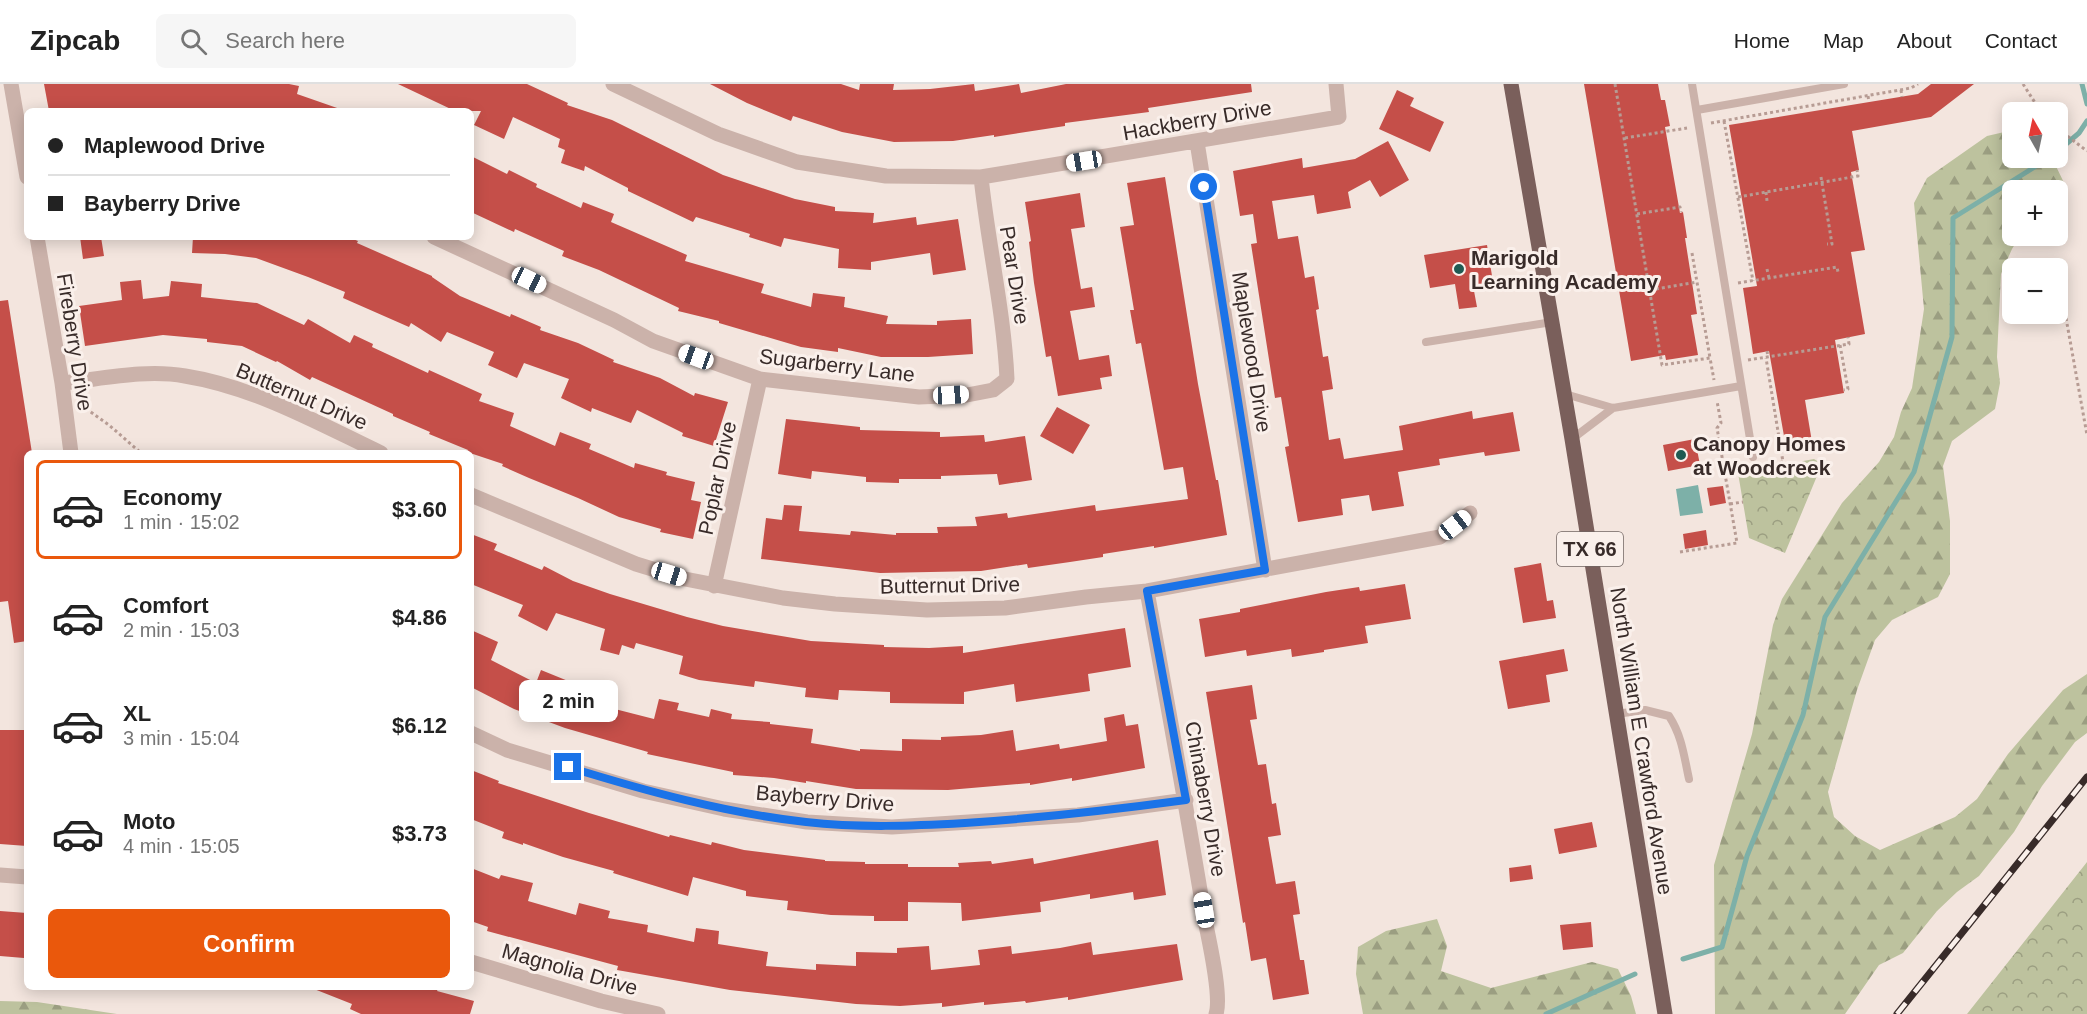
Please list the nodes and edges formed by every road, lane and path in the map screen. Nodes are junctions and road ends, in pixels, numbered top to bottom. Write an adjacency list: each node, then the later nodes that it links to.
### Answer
1 (12, 84): 32 (street)
2 (613, 84): 36 (street, Hackberry Drive)
3 (1336, 84): 28 (street, Hackberry Drive)
4 (1510, 84): 67 (main road, North William E Crawford Avenue / TX 66)
5 (1615, 84): 27 (path)
6 (1692, 84): 18 (lane)
7 (1844, 84): 18 (lane)
8 (1918, 84): 10 (path)
9 (2023, 84): 15 (path)
10 (1901, 90): 11 (path); 12 (path)
11 (1868, 96): 13 (path); 14 (path)
12 (1902, 97)
13 (1843, 100): 16 (path); 17 (path)
14 (1869, 102)
15 (2035, 102)
16 (1807, 106): 19 (path); 20 (path)
17 (1844, 106)
18 (1697, 110): 25 (lane)
19 (1786, 110): 21 (path); 22 (path)
20 (1809, 112)
21 (1788, 115)
22 (1752, 116): 23 (path); 24 (path)
23 (1724, 121): 25 (path); 40 (path)
24 (1753, 121)
25 (1699, 125): 27 (path); 81 (lane)
26 (2068, 137): 31 (path)
27 (1625, 138): 29 (path)
28 (1197, 142): 36 (street, Hackberry Drive); 101 (street, Maplewood Drive)
29 (1626, 146): 30 (path); 33 (path)
30 (1621, 147)
31 (2087, 151)
32 (24, 158)
33 (1629, 166): 34 (path); 42 (path)
34 (1624, 167)
35 (1857, 170): 38 (path)
36 (981, 177): 78 (street, Pear Drive)
37 (1821, 177): 38 (path)
38 (1821, 182): 39 (path); 45 (path)
39 (1766, 192): 40 (path); 41 (path)
40 (1738, 197): 61 (path)
41 (1767, 201)
42 (1635, 203): 43 (path); 48 (path)
43 (1630, 204)
44 (1831, 204): 45 (path)
45 (1824, 207): 55 (path)
46 (1681, 212): 47 (path)
47 (1643, 213): 48 (path); 49 (path)
48 (1637, 214): 51 (path)
49 (1644, 219)
50 (1634, 227): 51 (path)
51 (1639, 227): 66 (path)
52 (1836, 239): 55 (path)
53 (38, 240): 80 (street, Fireberry Drive)
54 (441, 240): 79 (street, Sugarberry Lane)
55 (1831, 240): 56 (path)
56 (1827, 244)
57 (1692, 253): 62 (path)
58 (1767, 269): 60 (path)
59 (1838, 272): 60 (path)
60 (1769, 278): 61 (path)
61 (1753, 281): 63 (path)
62 (1697, 282): 66 (path); 77 (path)
63 (1744, 282): 64 (path); 65 (path)
64 (1736, 284)
65 (1745, 288)
66 (1650, 290): 77 (path)
67 (1552, 322): 70 (lane); 84 (main road, North William E Crawford Avenue / TX 66)
68 (2067, 324): 87 (path)
69 (1848, 337): 72 (path)
70 (1426, 342)
71 (1813, 344): 73 (path)
72 (1840, 345): 73 (path); 83 (path)
73 (1814, 349): 76 (path)
74 (1747, 350): 76 (path)
75 (1767, 351): 76 (path)
76 (1767, 357): 93 (path)
77 (1710, 358): 82 (path)
78 (1007, 379): 79 (street, Sugarberry Lane)
79 (760, 380): 102 (street, Poplar Drive)
80 (62, 383): 89 (street, Fireberry Drive); 91 (street, Butternut Drive)
81 (1741, 386): 82 (lane); 92 (lane)
82 (1716, 390): 86 (lane); 95 (path)
83 (1844, 390)
84 (1565, 394): 86 (lane); 88 (main road, North William E Crawford Avenue / TX 66)
85 (77, 402): 90 (path)
86 (1613, 408): 88 (lane)
87 (2087, 435)
88 (1572, 438): 104 (main road, North William E Crawford Avenue / TX 66)
89 (71, 450)
90 (138, 450)
91 (375, 450)
92 (1753, 457)
93 (1760, 466)
94 (1748, 468): 95 (path)
95 (1725, 472): 98 (path)
96 (474, 496): 102 (street, Butternut Drive)
97 (1743, 502): 98 (path)
98 (1730, 504): 100 (path)
99 (1470, 513): 101 (street, Butternut Drive)
100 (1680, 552)
101 (1265, 570): 103 (street, Butternut Drive)
102 (714, 586): 103 (street, Butternut Drive)
103 (1147, 591): 107 (street, Chinaberry Drive)
104 (1616, 714): 106 (lane); 113 (main road, North William E Crawford Avenue / TX 66)
105 (474, 734): 107 (street, Bayberry Drive)
106 (1689, 779)
107 (1186, 800): 112 (street, Chinaberry Drive)
108 (0, 875): 109 (street)
109 (24, 877)
110 (474, 963): 111 (street, Magnolia Drive)
111 (658, 1014)
112 (1216, 1014)
113 (1665, 1014)

